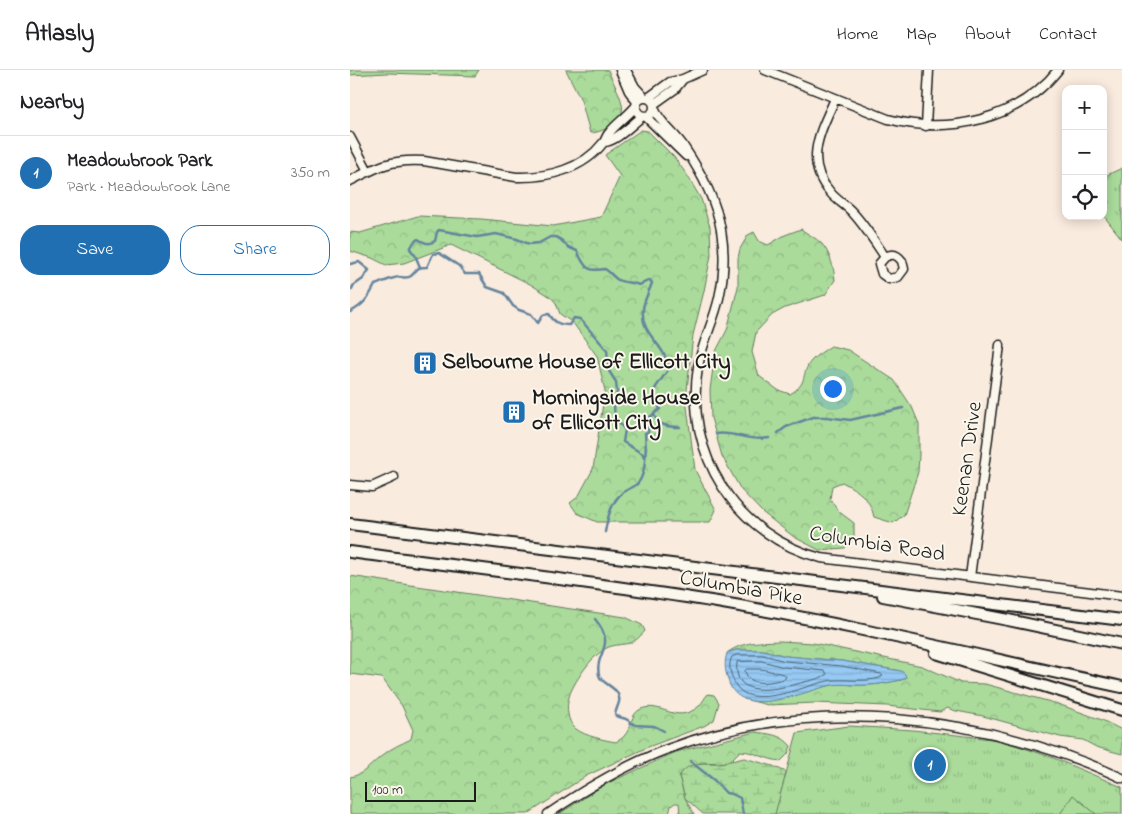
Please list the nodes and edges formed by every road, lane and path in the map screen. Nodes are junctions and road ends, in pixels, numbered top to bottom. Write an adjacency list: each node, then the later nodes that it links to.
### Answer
1 (620, 70): 9 (street)
2 (626, 70): 9 (street)
3 (703, 70): 7 (street)
4 (765, 70): 8 (street)
5 (929, 70): 12 (street)
6 (1058, 70): 12 (street)
7 (683, 79): 9 (street); 10 (street)
8 (836, 99): 12 (street); 18 (street)
9 (641, 101): 10 (street, Columbia Road); 11 (street, Columbia Road); 14 (street)
10 (654, 106): 11 (street); 15 (street, Columbia Road)
11 (644, 116): 14 (street); 15 (street, Columbia Road)
12 (926, 126)
13 (350, 137): 16 (street)
14 (604, 142): 16 (street)
15 (692, 160): 24 (street, Columbia Road)
16 (368, 172): 17 (street)
17 (350, 181)
18 (885, 256)
19 (1000, 345): 24 (street, Keenan Drive)
20 (394, 477): 21 (street)
21 (350, 485)
22 (350, 524): 25 (highway, Columbia Pike)
23 (350, 552): 28 (highway, Columbia Pike)
24 (970, 577): 26 (street, Columbia Road)
25 (802, 580): 27 (highway, Columbia Pike); 29 (highway)
26 (1122, 596)
27 (1122, 620)
28 (860, 630): 30 (highway, Columbia Pike); 31 (highway)
29 (1122, 644)
30 (1122, 687)
31 (1122, 710)
32 (1122, 778): 33 (street)
33 (548, 814)

